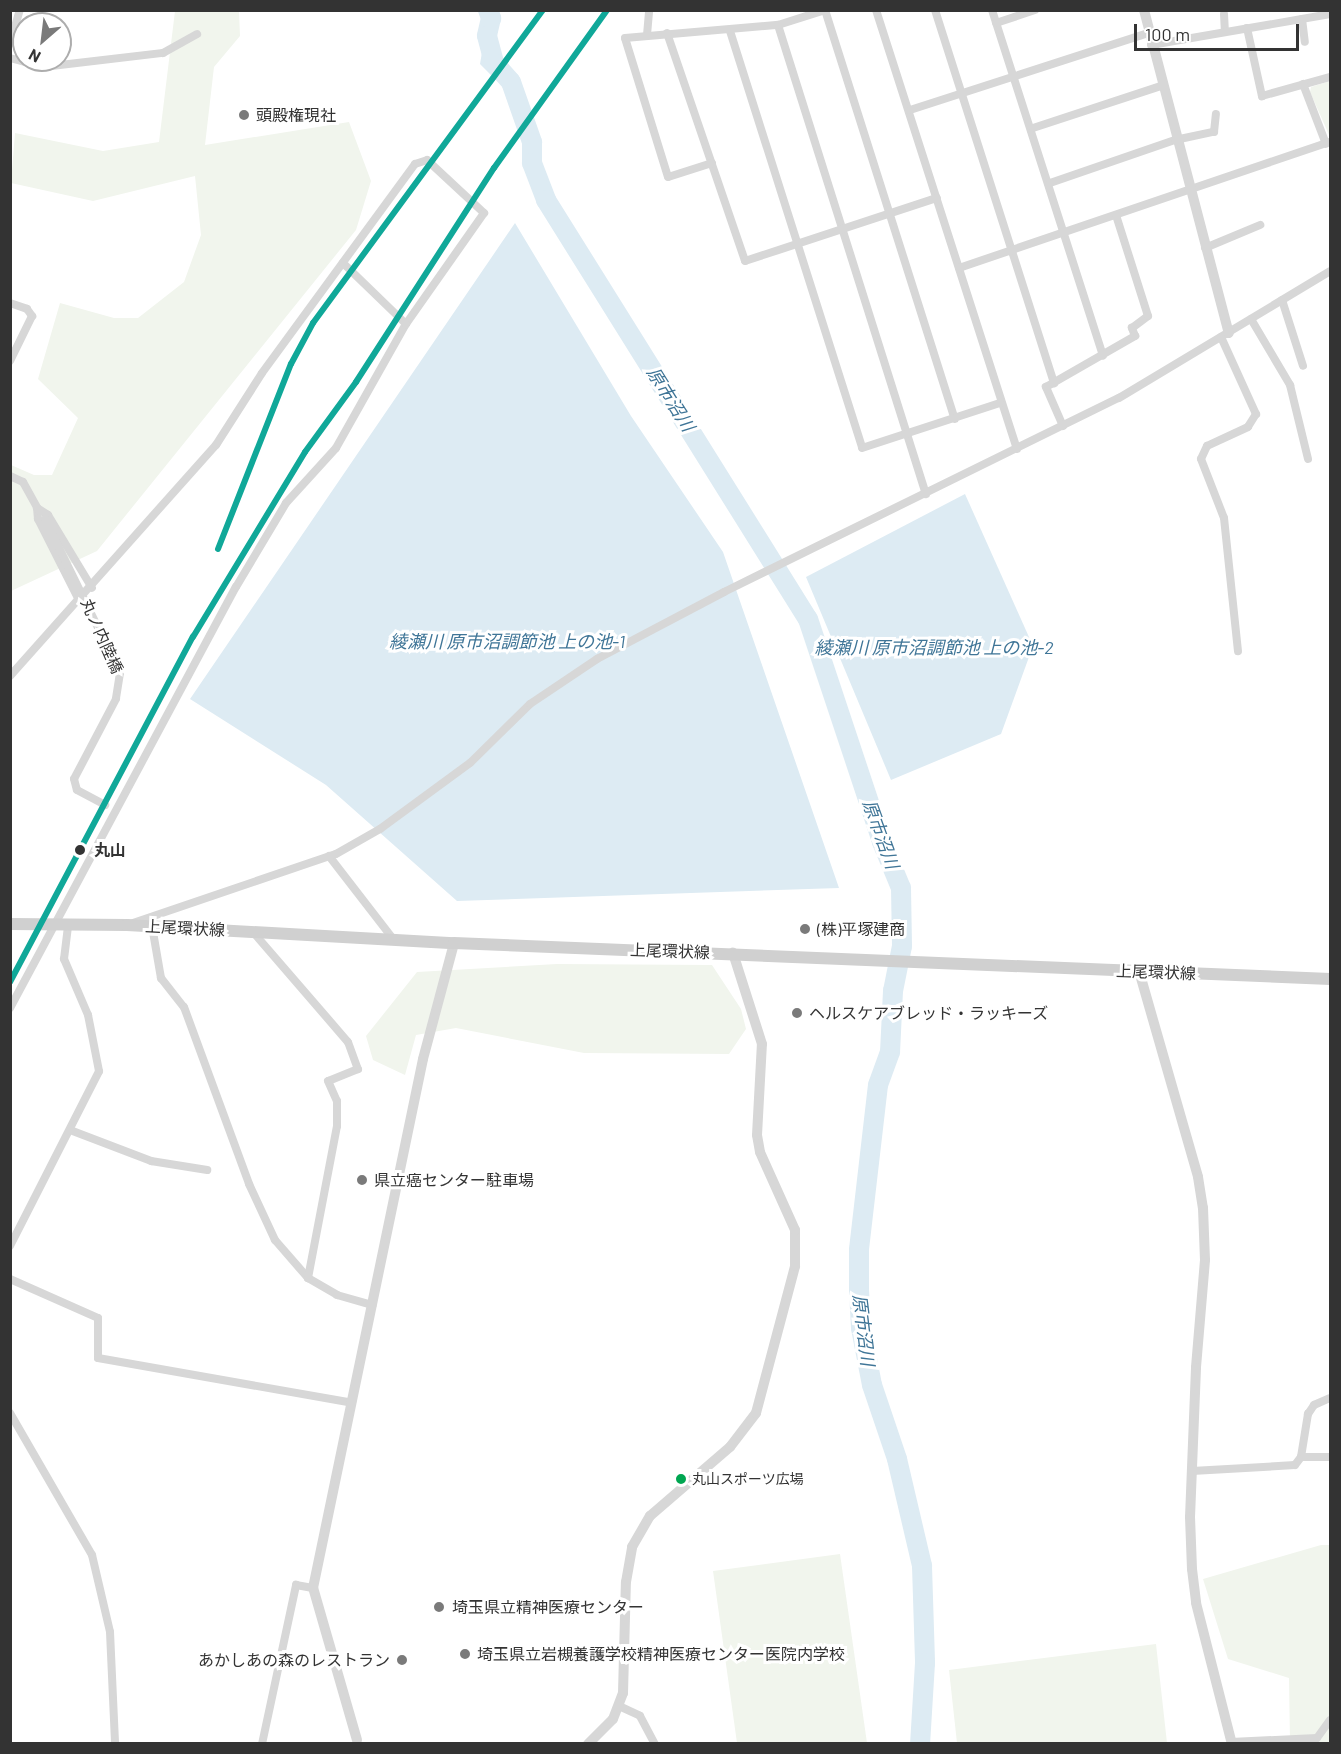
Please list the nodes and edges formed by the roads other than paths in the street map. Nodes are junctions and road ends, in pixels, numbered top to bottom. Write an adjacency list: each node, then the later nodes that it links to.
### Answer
1 (20, 10): 23 (street)
2 (649, 10): 21 (street)
3 (825, 10): 9 (street); 40 (street)
4 (876, 10): 31 (street)
5 (935, 10): 30 (street)
6 (992, 10): 13 (street)
7 (1035, 10): 13 (street)
8 (1143, 10): 19 (street)
9 (814, 12): 14 (street)
10 (1224, 14): 17 (street)
11 (1330, 14): 12 (street)
12 (1302, 19): 15 (street); 22 (street)
13 (996, 23): 26 (street)
14 (778, 25): 16 (street); 43 (street)
15 (1247, 28): 17 (street); 28 (street)
16 (729, 31): 18 (street); 45 (street)
17 (1225, 32): 24 (street)
18 (668, 33): 21 (street); 36 (street)
19 (1148, 33): 24 (street); 26 (street)
20 (197, 34): 25 (street)
21 (648, 35): 36 (street)
22 (1305, 42)
23 (10, 44)
24 (1151, 45): 29 (street)
25 (10, 58)
26 (1014, 75): 30 (street); 33 (street)
27 (1330, 76): 28 (street)
28 (1303, 84): 35 (street)
29 (1161, 86): 33 (street); 34 (street)
30 (961, 92): 31 (street); 47 (street)
31 (910, 110): 39 (street)
32 (1216, 114): 34 (street)
33 (1033, 128): 37 (street)
34 (1175, 140): 37 (street); 38 (street)
35 (1328, 143): 38 (street)
36 (712, 163): 45 (street)
37 (1050, 183): 44 (street)
38 (1189, 190): 41 (street); 46 (street)
39 (937, 198): 40 (street); 49 (street)
40 (889, 214): 43 (street); 61 (street)
41 (1116, 215): 44 (street); 56 (street)
42 (1260, 225): 46 (street)
43 (844, 228): 45 (street); 63 (street)
44 (1065, 232): 47 (street); 56 (street)
45 (796, 243): 63 (street)
46 (1205, 248): 55 (street)
47 (1011, 249): 49 (street); 59 (street)
48 (343, 263): 54 (street); 54 (street); 69 (street)
49 (959, 268): 60 (street)
50 (1330, 271): 51 (street)
51 (1282, 300): 53 (street); 58 (street)
52 (10, 303): 57 (street)
53 (1251, 319): 55 (street); 65 (street)
54 (406, 324): 73 (street)
55 (1225, 335): 62 (street); 71 (street)
56 (1103, 356): 59 (street)
57 (10, 361)
58 (1304, 366)
59 (1054, 383): 62 (street)
60 (1000, 403): 61 (street); 64 (street)
61 (956, 419): 63 (street)
62 (1063, 426): 64 (street)
63 (908, 435): 67 (street)
64 (1017, 449): 67 (street)
65 (1308, 459)
66 (10, 476): 68 (street)
67 (926, 494): 74 (street)
68 (37, 508): 69 (street); 70 (street); 73 (street, 丸ノ内陸橋, bridge)
69 (92, 588): 70 (street)
70 (80, 602): 72 (street)
71 (1238, 651)
72 (10, 676)
73 (114, 810): 76 (street)
74 (329, 856): 77 (street); 80 (street)
75 (10, 924): 76 (main road, 上尾環状線)
76 (61, 924): 77 (main road, 上尾環状線); 85 (street); 86 (street)
77 (127, 925): 78 (main road, 上尾環状線)
78 (152, 926): 79 (main road, 上尾環状線); 89 (street)
79 (253, 932): 80 (main road, 上尾環状線); 89 (street)
80 (394, 940): 81 (main road, 上尾環状線)
81 (454, 943): 82 (main road, 上尾環状線); 91 (street)
82 (733, 953): 83 (main road, 上尾環状線); 99 (street)
83 (1139, 971): 84 (main road, 上尾環状線); 97 (street)
84 (1330, 979)
85 (10, 1008)
86 (70, 1130): 87 (street); 88 (street)
87 (207, 1170)
88 (10, 1246)
89 (308, 1278): 91 (street)
90 (10, 1279): 93 (street)
91 (373, 1305): 93 (street)
92 (1330, 1398): 96 (street)
93 (352, 1403): 98 (street)
94 (10, 1413): 102 (street)
95 (1330, 1456): 96 (street)
96 (1301, 1457): 97 (street)
97 (1192, 1471): 106 (street)
98 (313, 1588): 101 (street); 103 (street)
99 (619, 1706): 104 (street); 105 (street)
100 (1330, 1720): 106 (street)
101 (357, 1740)
102 (115, 1743)
103 (262, 1743)
104 (588, 1743)
105 (656, 1743)
106 (1231, 1743)

